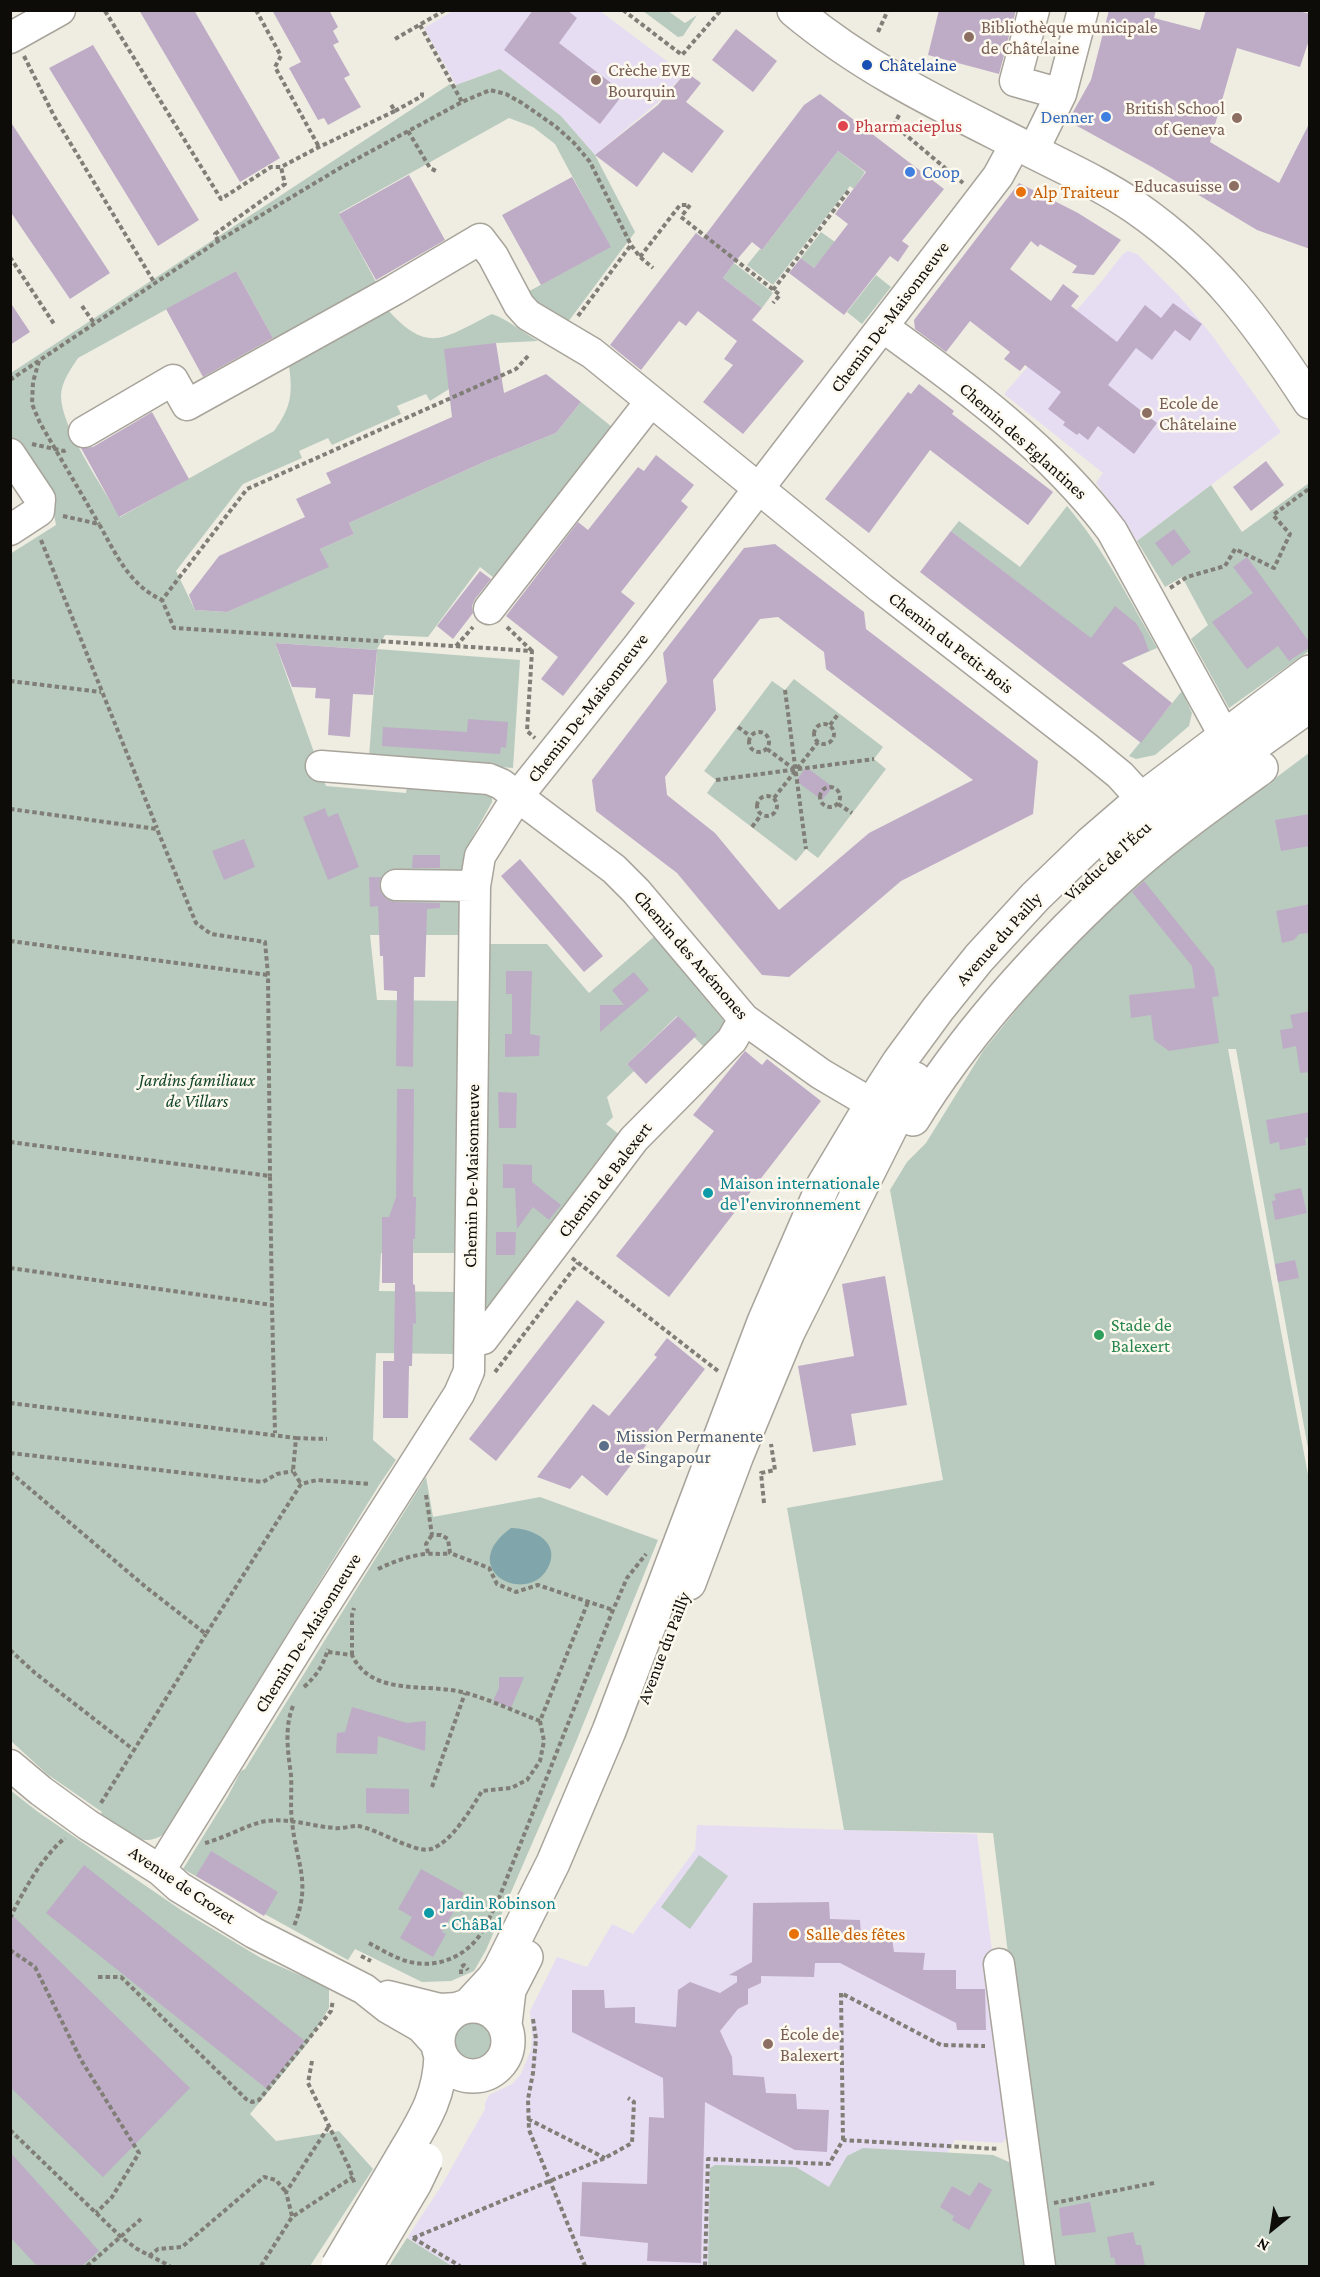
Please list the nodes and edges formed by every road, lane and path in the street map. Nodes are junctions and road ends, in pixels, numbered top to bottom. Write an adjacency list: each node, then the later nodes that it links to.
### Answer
1 (60, 10): 14 (street)
2 (105, 10): 24 (path)
3 (256, 10): 22 (path)
4 (445, 10): 11 (path)
5 (623, 10): 6 (path)
6 (721, 10)
7 (794, 10): 23 (main road)
8 (888, 10): 12 (path)
9 (1034, 10): 16 (street)
10 (1083, 10): 16 (street, Chemin De-Maisonneuve)
11 (420, 25): 13 (path); 17 (path)
12 (878, 32)
13 (395, 39)
14 (17, 47): 33 (path)
15 (422, 91): 19 (path)
16 (1061, 94): 23 (street, Chemin De-Maisonneuve)
17 (462, 102): 21 (path); 29 (path)
18 (390, 103): 19 (path)
19 (395, 111): 22 (path)
20 (899, 115): 26 (path)
21 (408, 130): 25 (path); 28 (path)
22 (319, 147): 24 (path)
23 (1024, 147): 40 (street, Chemin De-Maisonneuve); 45 (main road)
24 (281, 167): 28 (path)
25 (438, 172)
26 (966, 185)
27 (850, 189): 34 (path)
28 (218, 241): 33 (path)
29 (631, 244): 31 (path); 37 (path)
30 (10, 257): 38 (path)
31 (640, 258): 32 (path); 34 (path)
32 (653, 268)
33 (154, 282): 39 (path)
34 (773, 290): 35 (path)
35 (773, 303)
36 (82, 306): 39 (path)
37 (575, 319)
38 (54, 324)
39 (94, 324): 42 (path)
40 (883, 327): 48 (street, Chemin De-Maisonneuve); 64 (street, Chemin des Eglantines)
41 (528, 356): 53 (path)
42 (39, 361): 43 (path); 50 (path)
43 (10, 380)
44 (651, 401): 46 (street); 48 (street); 54 (street)
45 (1310, 402)
46 (84, 432)
47 (10, 454): 51 (street)
48 (759, 488): 73 (street, Chemin De-Maisonneuve); 75 (street, Chemin du Petit-Bois)
49 (1310, 488): 52 (path)
50 (99, 524): 51 (path); 53 (path)
51 (29, 525): 58 (path)
52 (1165, 591)
53 (162, 600): 67 (path)
54 (489, 609)
55 (1310, 672): 64 (main road, Avenue du Pailly)
56 (10, 681): 58 (path)
57 (785, 690): 71 (path)
58 (102, 692): 81 (path)
59 (1310, 705): 88 (main road, Viaduc de l'Écu)
60 (839, 713): 61 (path)
61 (830, 725): 66 (path); 66 (path)
62 (738, 727): 65 (path)
63 (1310, 732): 95 (main road, Avenue du Pailly)
64 (1224, 735): 75 (main road, Avenue du Pailly)
65 (750, 736): 68 (path); 68 (path)
66 (818, 742): 71 (path)
67 (542, 744)
68 (767, 749): 71 (path)
69 (874, 759): 71 (path)
70 (321, 766): 73 (street, Chemin des Anémones)
71 (795, 770): 72 (path); 74 (path); 82 (path)
72 (716, 780)
73 (518, 796): 84 (street, Chemin De-Maisonneuve); 87 (street, Chemin des Anémones)
74 (774, 798): 79 (path); 79 (path)
75 (1142, 799): 89 (main road, Avenue du Pailly)
76 (838, 804): 76 (path); 78 (path)
77 (10, 809): 81 (path)
78 (852, 813)
79 (761, 815): 80 (path)
80 (752, 827)
81 (157, 829): 86 (path)
82 (806, 849)
83 (396, 885): 84 (street)
84 (475, 886): 98 (street, Chemin De-Maisonneuve)
85 (10, 941): 86 (path)
86 (268, 975): 91 (path)
87 (744, 1019): 89 (street, Chemin des Anémones); 98 (street, Chemin de Balexert)
88 (915, 1079): 95 (main road, Avenue du Pailly); 96 (main road, Avenue du Pailly)
89 (872, 1104): 96 (main road, Avenue du Pailly)
90 (10, 1142): 91 (path)
91 (270, 1176): 97 (path)
92 (569, 1256): 93 (path)
93 (578, 1263): 99 (path); 100 (path)
94 (10, 1268): 97 (path)
95 (820, 1268): 146 (main road, Avenue du Pailly)
96 (781, 1284): 145 (main road, Avenue du Pailly)
97 (272, 1305): 102 (path)
98 (470, 1342): 136 (street, Chemin De-Maisonneuve)
99 (722, 1374)
100 (493, 1375)
101 (10, 1403): 102 (path)
102 (275, 1433): 103 (path)
103 (296, 1437): 105 (path); 107 (path)
104 (768, 1438): 112 (path)
105 (327, 1439)
106 (10, 1453): 107 (path)
107 (293, 1471): 109 (path)
108 (10, 1472): 121 (path)
109 (301, 1484): 111 (path); 121 (path)
110 (424, 1484): 113 (path)
111 (379, 1485)
112 (764, 1503)
113 (432, 1535): 115 (path); 116 (path)
114 (650, 1548): 120 (path)
115 (428, 1553): 116 (path); 117 (path)
116 (450, 1553): 118 (path)
117 (375, 1571)
118 (588, 1602): 120 (path); 129 (path)
119 (355, 1606): 125 (path)
120 (613, 1610): 139 (path)
121 (206, 1634): 130 (path)
122 (329, 1646): 124 (path)
123 (10, 1650): 130 (path)
124 (328, 1652): 125 (path); 126 (path)
125 (352, 1655): 127 (path)
126 (299, 1692)
127 (465, 1693): 129 (path); 132 (path)
128 (295, 1703): 133 (path)
129 (540, 1721): 133 (path)
130 (134, 1750): 134 (path)
131 (10, 1765): 134 (street, Avenue de Crozet)
132 (432, 1788)
133 (292, 1821): 135 (path); 138 (path)
134 (80, 1829): 136 (street, Avenue de Crozet); 137 (path)
135 (199, 1844)
136 (160, 1870): 143 (street, Avenue de Crozet)
137 (10, 1918)
138 (291, 1935)
139 (369, 1942)
140 (10, 1950): 165 (path)
141 (999, 1964): 147 (street)
142 (98, 1977): 144 (path)
143 (364, 1989): 145 (street, Avenue de Crozet); 148 (street, Avenue de Crozet)
144 (332, 1993)
145 (463, 2007): 146 (main road); 148 (main road)
146 (518, 2020): 150 (main road); 152 (path)
147 (1010, 2046): 155 (path); 156 (street)
148 (440, 2051): 150 (main road); 157 (main road)
149 (312, 2061): 153 (path)
150 (473, 2076): 157 (main road)
151 (628, 2098): 158 (path)
152 (527, 2119): 158 (path); 160 (path)
153 (329, 2125): 159 (path); 163 (path)
154 (10, 2130): 165 (path)
155 (843, 2140): 156 (path); 179 (path)
156 (1023, 2151): 164 (street)
157 (416, 2155): 172 (main road, bridge); 176 (main road, bridge)
158 (606, 2158): 160 (path)
159 (353, 2177): 162 (path); 166 (path)
160 (549, 2180): 170 (path); 178 (path)
161 (1154, 2183): 164 (path)
162 (356, 2188)
163 (286, 2192): 166 (path); 171 (path)
164 (1033, 2207): 180 (street)
165 (96, 2213): 169 (path)
166 (292, 2217): 175 (path)
167 (141, 2219): 169 (path)
168 (404, 2232): 170 (path)
169 (121, 2237): 171 (path); 173 (path)
170 (413, 2238): 177 (path)
171 (149, 2256): 174 (path)
172 (370, 2264)
173 (87, 2266)
174 (170, 2266)
175 (261, 2266)
176 (338, 2266)
177 (460, 2266)
178 (585, 2266)
179 (705, 2266)
180 (1040, 2266)

